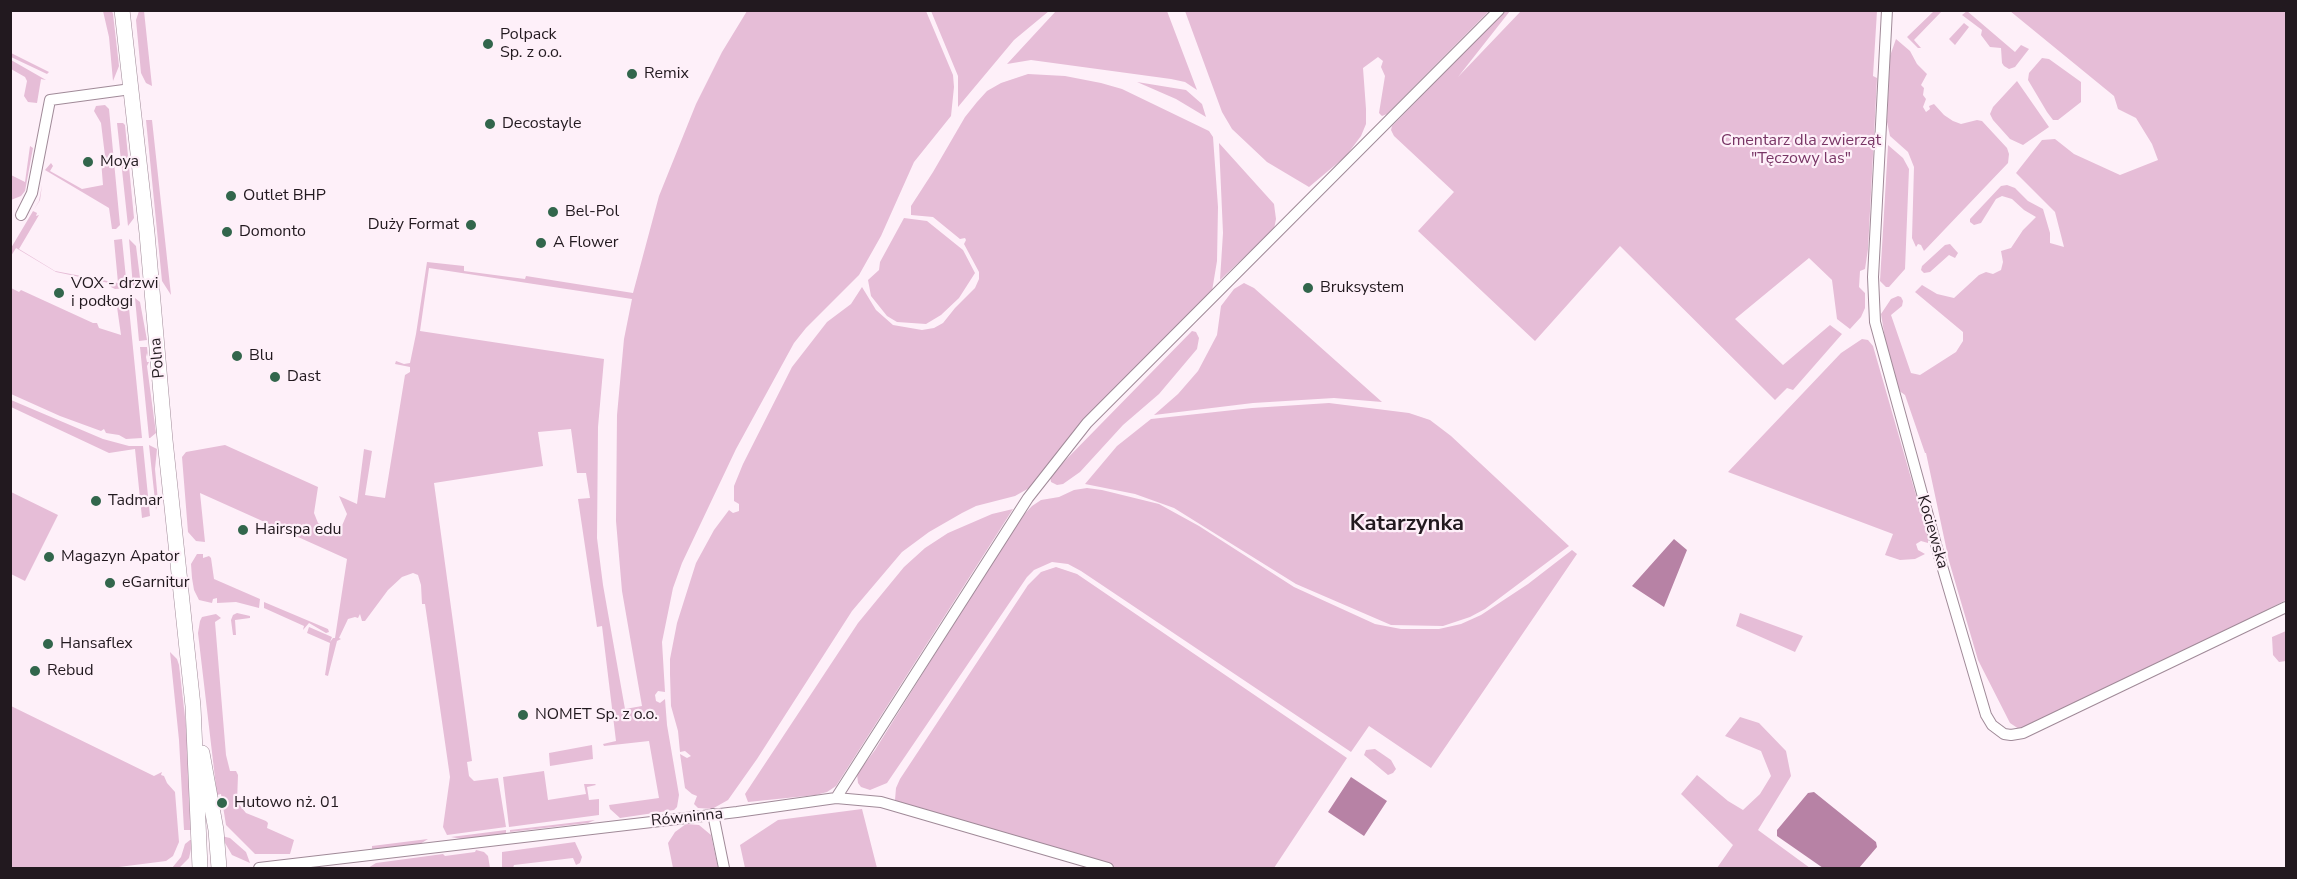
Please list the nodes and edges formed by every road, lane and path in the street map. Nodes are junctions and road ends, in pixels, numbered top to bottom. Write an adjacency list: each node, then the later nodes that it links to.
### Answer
1 (122, 10): 4 (street, Polna)
2 (1499, 10): 8 (street)
3 (1887, 10): 6 (street, Kociewska)
4 (131, 89): 5 (street); 7 (street, Polna)
5 (21, 215)
6 (2286, 607)
7 (193, 706): 10 (street, Polna); 11 (street, Polna)
8 (836, 798): 9 (street, Równinna); 14 (street, Równinna)
9 (713, 814): 12 (street, Równinna); 13 (street)
10 (200, 868)
11 (219, 868)
12 (259, 868)
13 (724, 868)
14 (1108, 868)

